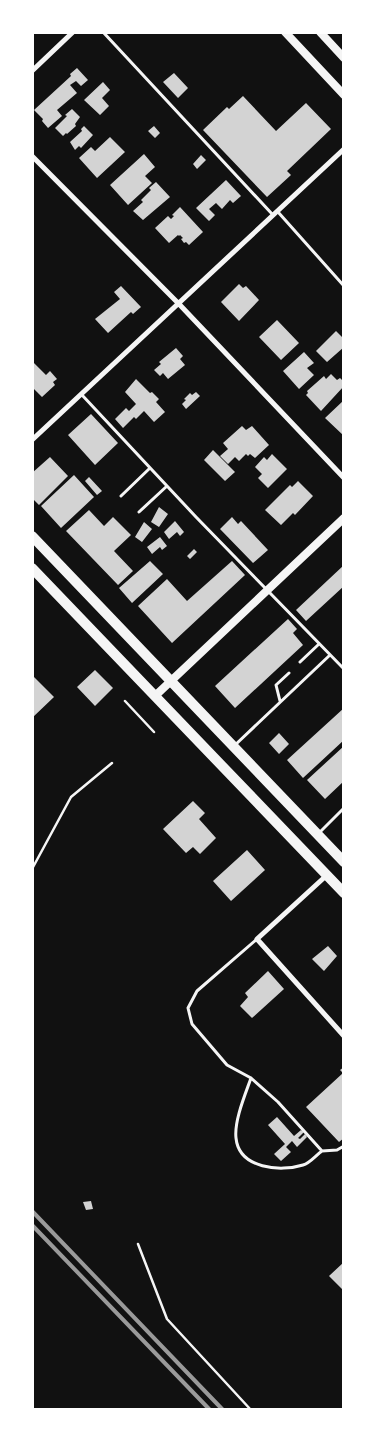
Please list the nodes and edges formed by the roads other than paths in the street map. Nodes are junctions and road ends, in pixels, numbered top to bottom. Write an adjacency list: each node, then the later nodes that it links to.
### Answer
1 (73, 32): 6 (street)
2 (103, 32): 10 (lane)
3 (286, 32): 7 (street)
4 (320, 32): 5 (street)
5 (344, 58)
6 (32, 71)
7 (344, 95)
8 (344, 149): 10 (street)
9 (32, 156): 12 (street)
10 (275, 213): 11 (lane); 12 (street)
11 (344, 286)
12 (179, 304): 13 (street); 16 (street)
13 (82, 395): 14 (street); 15 (lane)
14 (32, 440)
15 (150, 468): 17 (lane); 18 (lane)
16 (344, 478)
17 (167, 486): 19 (lane); 23 (lane)
18 (121, 496)
19 (139, 512)
20 (344, 518): 23 (street)
21 (32, 536): 29 (main road)
22 (32, 568): 30 (main road)
23 (268, 590): 24 (lane); 29 (street)
24 (319, 644): 25 (lane); 26 (lane)
25 (330, 655): 27 (lane); 31 (lane)
26 (300, 662)
27 (344, 669)
28 (289, 673): 31 (lane)
29 (171, 680): 30 (street); 32 (main road)
30 (155, 696): 36 (main road)
31 (280, 702): 32 (lane)
32 (233, 746): 34 (main road)
33 (344, 808): 34 (lane)
34 (317, 834): 35 (main road)
35 (343, 861)
36 (327, 876): 37 (main road); 38 (street)
37 (344, 893)
38 (257, 939): 39 (street); 40 (lane)
39 (344, 1036)
40 (251, 1078): 42 (lane); 42 (lane)
41 (344, 1146): 42 (lane)
42 (322, 1151)

